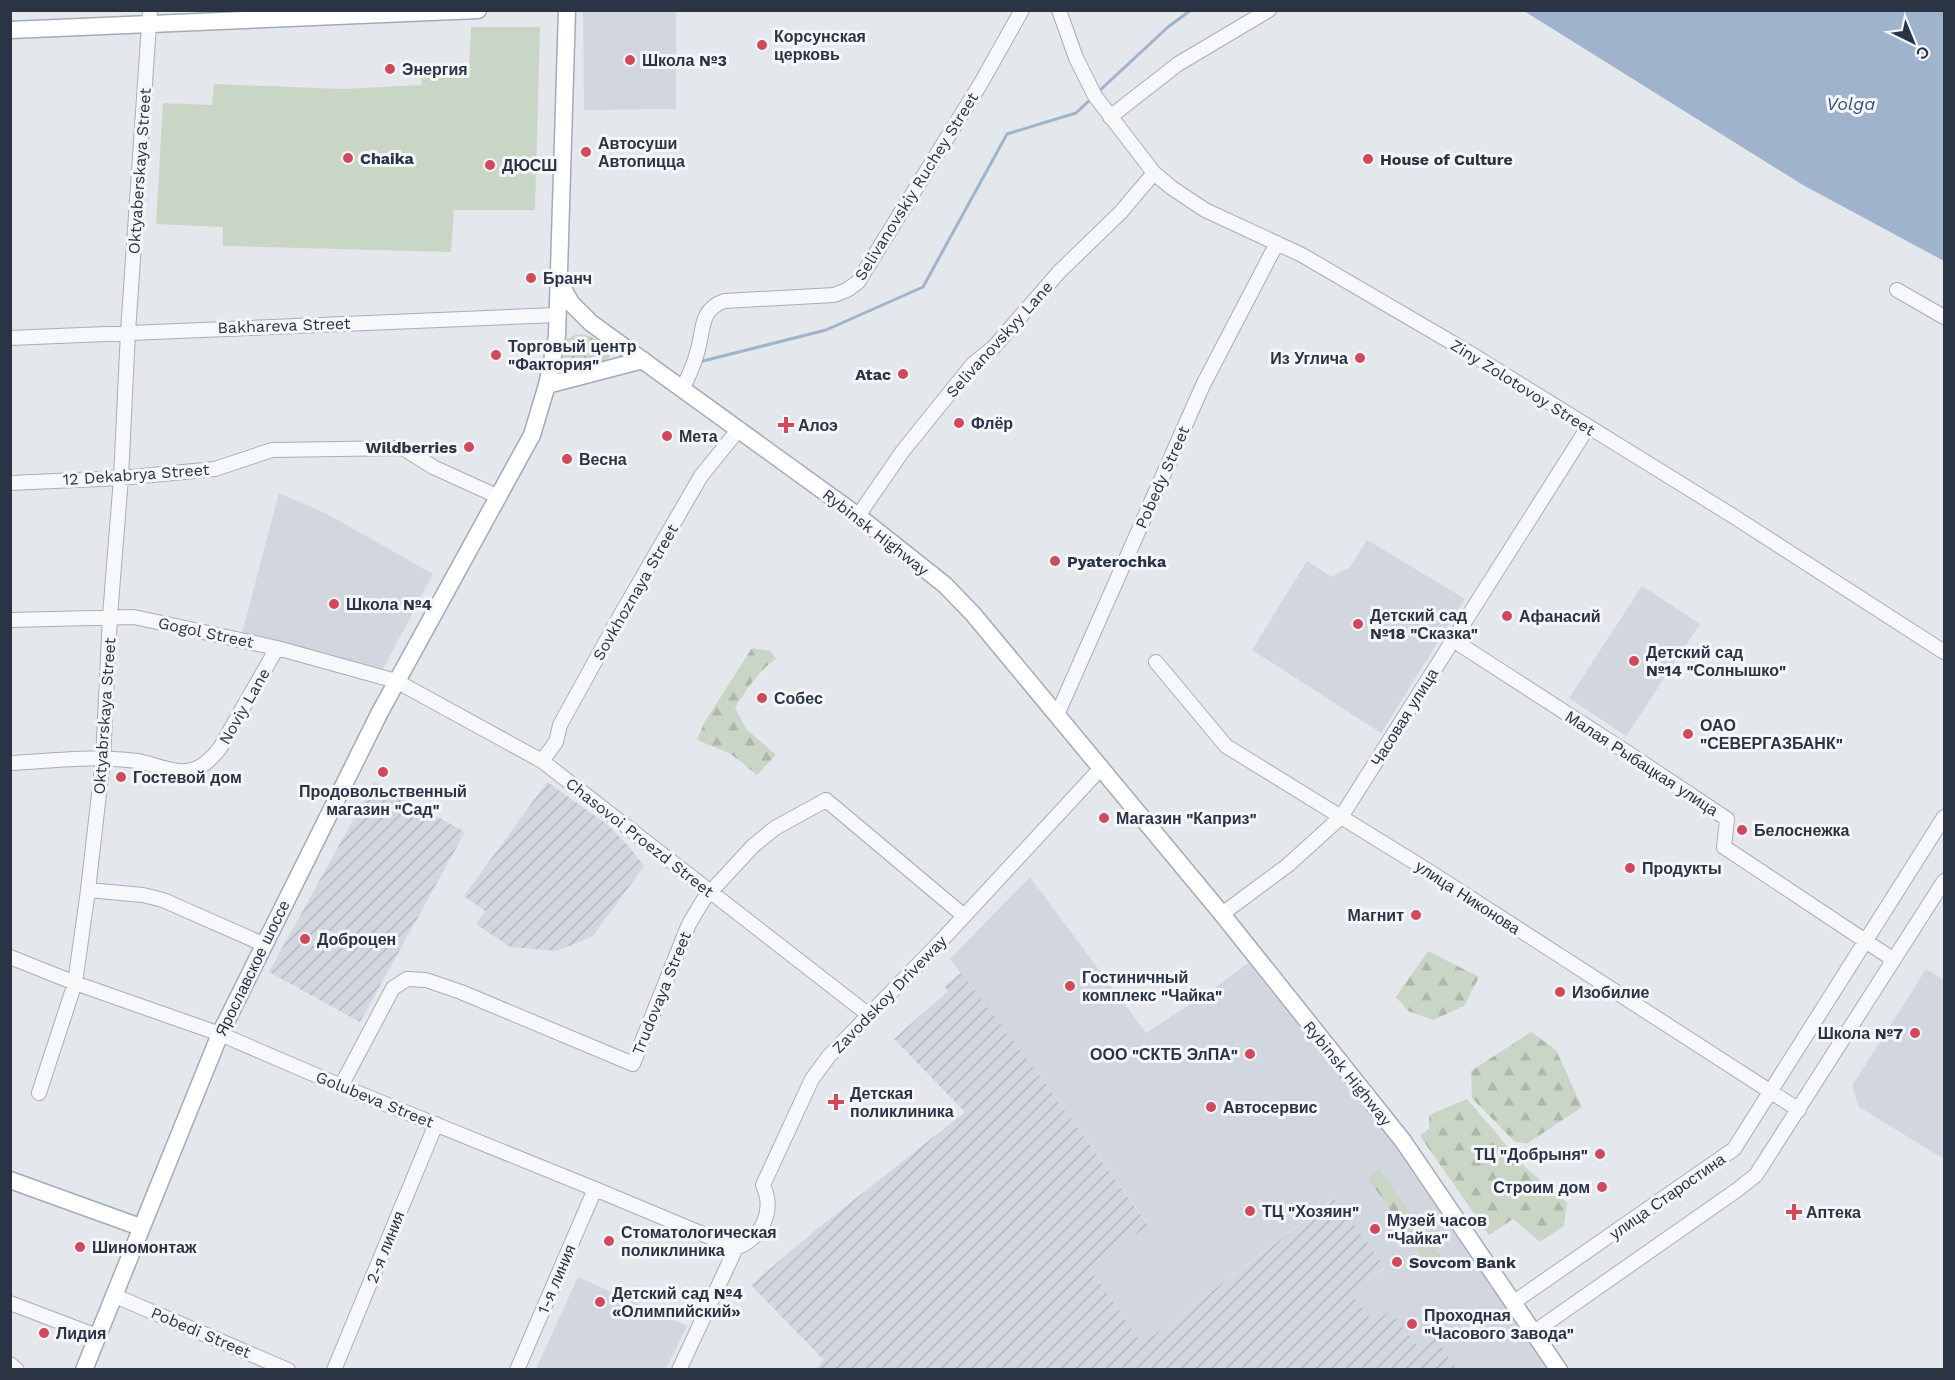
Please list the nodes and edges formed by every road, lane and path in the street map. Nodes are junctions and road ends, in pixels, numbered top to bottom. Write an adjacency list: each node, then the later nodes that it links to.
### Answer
1 (477, 10): 6 (main road)
2 (567, 10): 11 (main road, Ярославское шоссе)
3 (1022, 10): 19 (street, Selivanovskiy Ruchey Street)
4 (1059, 10): 8 (street, Ziny Zolotovoy Street)
5 (1269, 10): 8 (street)
6 (149, 18): 7 (main road); 15 (street, Oktyaberskaya Street)
7 (10, 30)
8 (1110, 117): 9 (street, Ziny Zolotovoy Street)
9 (1154, 173): 10 (street, Ziny Zolotovoy Street); 25 (street, Selivanovskyy Lane)
10 (1277, 243): 20 (street, Ziny Zolotovoy Street); 33 (street, Pobedy Street)
11 (557, 278): 13 (main road, Ярославское шоссе); 17 (main road, Rybinsk Highway)
12 (1897, 290): 14 (street)
13 (557, 315): 15 (street, Bakhareva Street); 18 (main road, Ярославское шоссе)
14 (1944, 317)
15 (128, 332): 16 (street, Bakhareva Street); 22 (street, Oktyabrskaya Street)
16 (10, 338)
17 (643, 360): 18 (main road); 19 (main road, Rybinsk Highway)
18 (547, 385): 24 (main road, Ярославское шоссе)
19 (683, 388): 21 (main road, Rybinsk Highway)
20 (1588, 427): 28 (street, Часовая улица); 30 (street, Ziny Zolotovoy Street)
21 (739, 429): 25 (main road, Rybinsk Highway); 35 (street, Sovkhoznaya Street)
22 (121, 478): 23 (street, 12 Dekabrya Street); 24 (street, 12 Dekabrya Street); 26 (street, Oktyabrskaya Street)
23 (10, 483)
24 (499, 497): 32 (main road, Ярославское шоссе)
25 (858, 516): 33 (main road, Rybinsk Highway)
26 (110, 616): 27 (street, Gogol Street); 29 (street, Gogol Street); 34 (street, Oktyabrskaya Street)
27 (10, 620)
28 (1453, 640): 38 (street, Часовая улица); 45 (street, Малая Рыбацкая улица)
29 (278, 648): 32 (street, Gogol Street); 34 (street, Noviy Lane)
30 (1944, 652)
31 (1156, 662): 38 (street, улица Никонова)
32 (396, 681): 35 (street, Chasovoi Proezd Street); 46 (main road, Ярославское шоссе)
33 (1057, 715): 37 (main road, Rybinsk Highway)
34 (103, 759): 36 (street, Noviy Lane); 41 (street, Oktyabrskaya Street)
35 (542, 761): 42 (street, Chasovoi Proezd Street)
36 (10, 762)
37 (1101, 768): 43 (main road, Rybinsk Highway); 44 (street, Zavodskoy Driveway)
38 (1341, 817): 43 (street, Часовая улица); 53 (street, улица Никонова)
39 (1944, 817): 45 (street, улица Старостина)
40 (1944, 881): 48 (street)
41 (88, 890): 46 (street); 49 (street, Oktyabrskaya Street)
42 (710, 892): 44 (street, Trudovaya Street); 50 (street, Chasovoi Proezd Street); 52 (street, Trudovaya Street)
43 (1222, 914): 62 (main road, Rybinsk Highway)
44 (963, 915): 50 (street, Zavodskoy Driveway)
45 (1866, 942): 48 (street, Малая Рыбацкая улица); 53 (street, улица Старостина)
46 (263, 944): 51 (main road, Ярославское шоссе)
47 (10, 957): 49 (street, Golubeva Street)
48 (1894, 960): 55 (street)
49 (75, 983): 51 (street, Golubeva Street); 54 (street, Oktyabrskaya Street)
50 (869, 1015): 60 (street, Zavodskoy Driveway)
51 (220, 1034): 52 (street, Golubeva Street); 59 (main road, Ярославское шоссе)
52 (341, 1086): 56 (street, Golubeva Street)
53 (1771, 1092): 55 (street, улица Никонова); 62 (street, улица Старостина)
54 (39, 1093)
55 (1799, 1110): 64 (street)
56 (436, 1124): 58 (street, Golubeva Street); 70 (street, 2-я линия)
57 (10, 1180): 59 (main road)
58 (595, 1188): 60 (street, Golubeva Street); 71 (street, 1-я линия)
59 (140, 1227): 61 (main road, Ярославское шоссе)
60 (736, 1248): 72 (street)
61 (113, 1295): 65 (main road, Ярославское шоссе); 69 (street, Pobedi Street)
62 (1514, 1302): 64 (main road, Rybinsk Highway)
63 (10, 1303): 65 (street)
64 (1534, 1332): 73 (main road, Rybinsk Highway)
65 (97, 1336): 68 (main road, Ярославское шоссе)
66 (10, 1364): 67 (street)
67 (17, 1370)
68 (84, 1370)
69 (288, 1370)
70 (334, 1370)
71 (517, 1370)
72 (678, 1370)
73 (1559, 1370)

